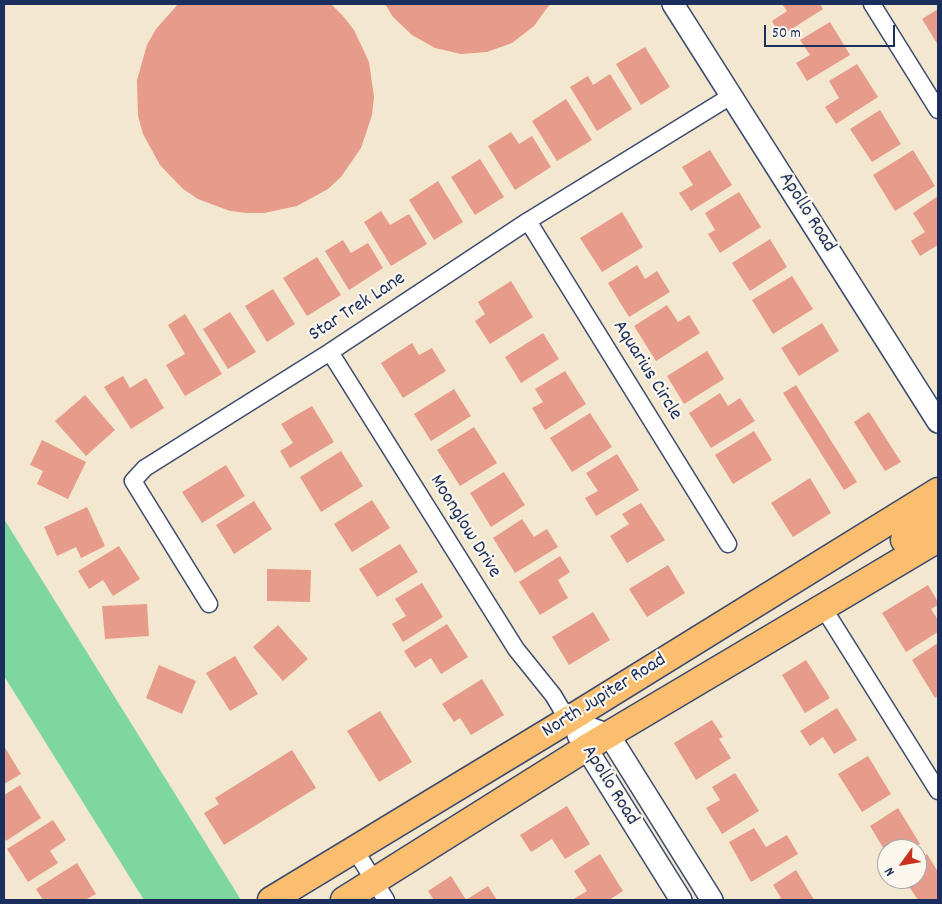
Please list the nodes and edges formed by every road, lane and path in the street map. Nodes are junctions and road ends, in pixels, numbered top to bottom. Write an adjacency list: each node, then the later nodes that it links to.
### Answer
1 (673, 4): 3 (street, Apollo Road)
2 (872, 4): 4 (street)
3 (731, 96): 5 (street, Star Trek Lane); 7 (street, Apollo Road)
4 (938, 110)
5 (528, 221): 6 (street, Star Trek Lane); 11 (street, Aquarius Circle)
6 (330, 352): 13 (street, Star Trek Lane); 15 (street, Moonglow Drive)
7 (938, 422)
8 (938, 491): 15 (main road, North Jupiter Road)
9 (938, 519): 12 (main road)
10 (938, 539): 12 (main road, North Jupiter Road)
11 (728, 544)
12 (872, 580): 14 (main road, North Jupiter Road)
13 (209, 604)
14 (824, 609): 16 (main road, North Jupiter Road); 18 (street)
15 (568, 720): 16 (street, Apollo Road); 17 (street, Apollo Road); 19 (main road, North Jupiter Road)
16 (609, 735): 17 (main road, North Jupiter Road); 24 (street, Apollo Road)
17 (586, 748): 20 (main road, North Jupiter Road); 23 (street, Apollo Road)
18 (938, 791)
19 (356, 850): 20 (street); 21 (main road, North Jupiter Road)
20 (380, 891): 22 (main road, North Jupiter Road)
21 (271, 900)
22 (344, 900)
23 (681, 900)
24 (712, 900)

